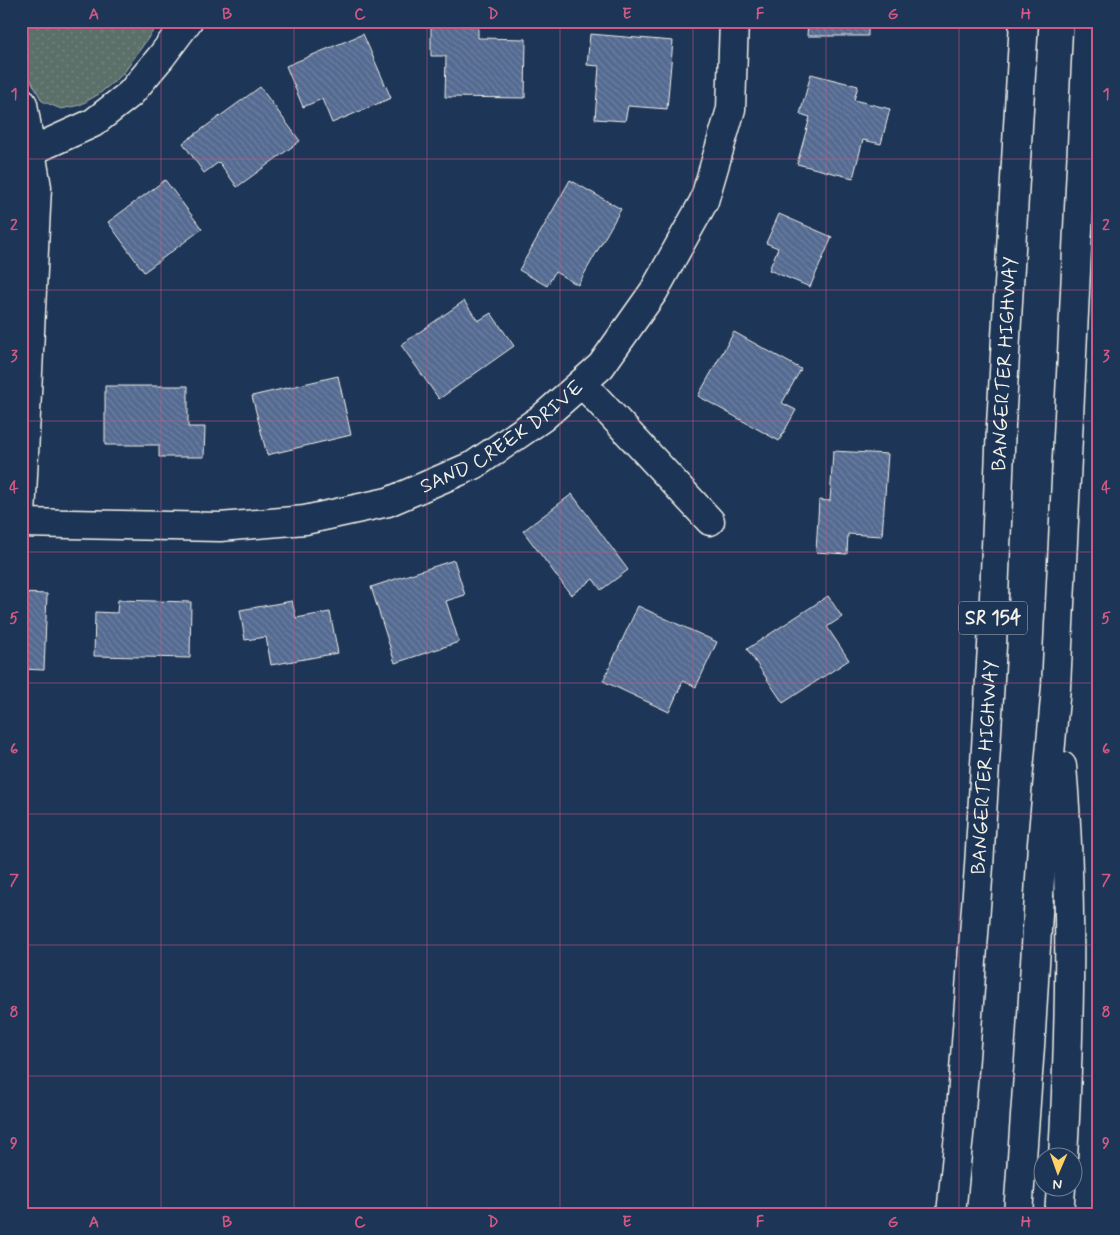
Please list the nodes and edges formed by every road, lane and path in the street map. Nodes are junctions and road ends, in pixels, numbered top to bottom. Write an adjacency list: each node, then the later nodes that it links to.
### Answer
1 (188, 21): 6 (main road)
2 (734, 21): 7 (main road, SAND CREEK DRIVE)
3 (1024, 21): 14 (main road, BANGERTER HIGHWAY / SR 154)
4 (1088, 21): 11 (main road)
5 (21, 101): 6 (main road)
6 (31, 150): 8 (main road)
7 (582, 383): 9 (main road); 10 (main road, SAND CREEK DRIVE)
8 (21, 516)
9 (710, 521)
10 (21, 523)
11 (1056, 687): 12 (main road); 15 (main road)
12 (1064, 1148)
13 (1060, 1198): 16 (main road)
14 (951, 1214)
15 (1018, 1214)
16 (1059, 1214)

